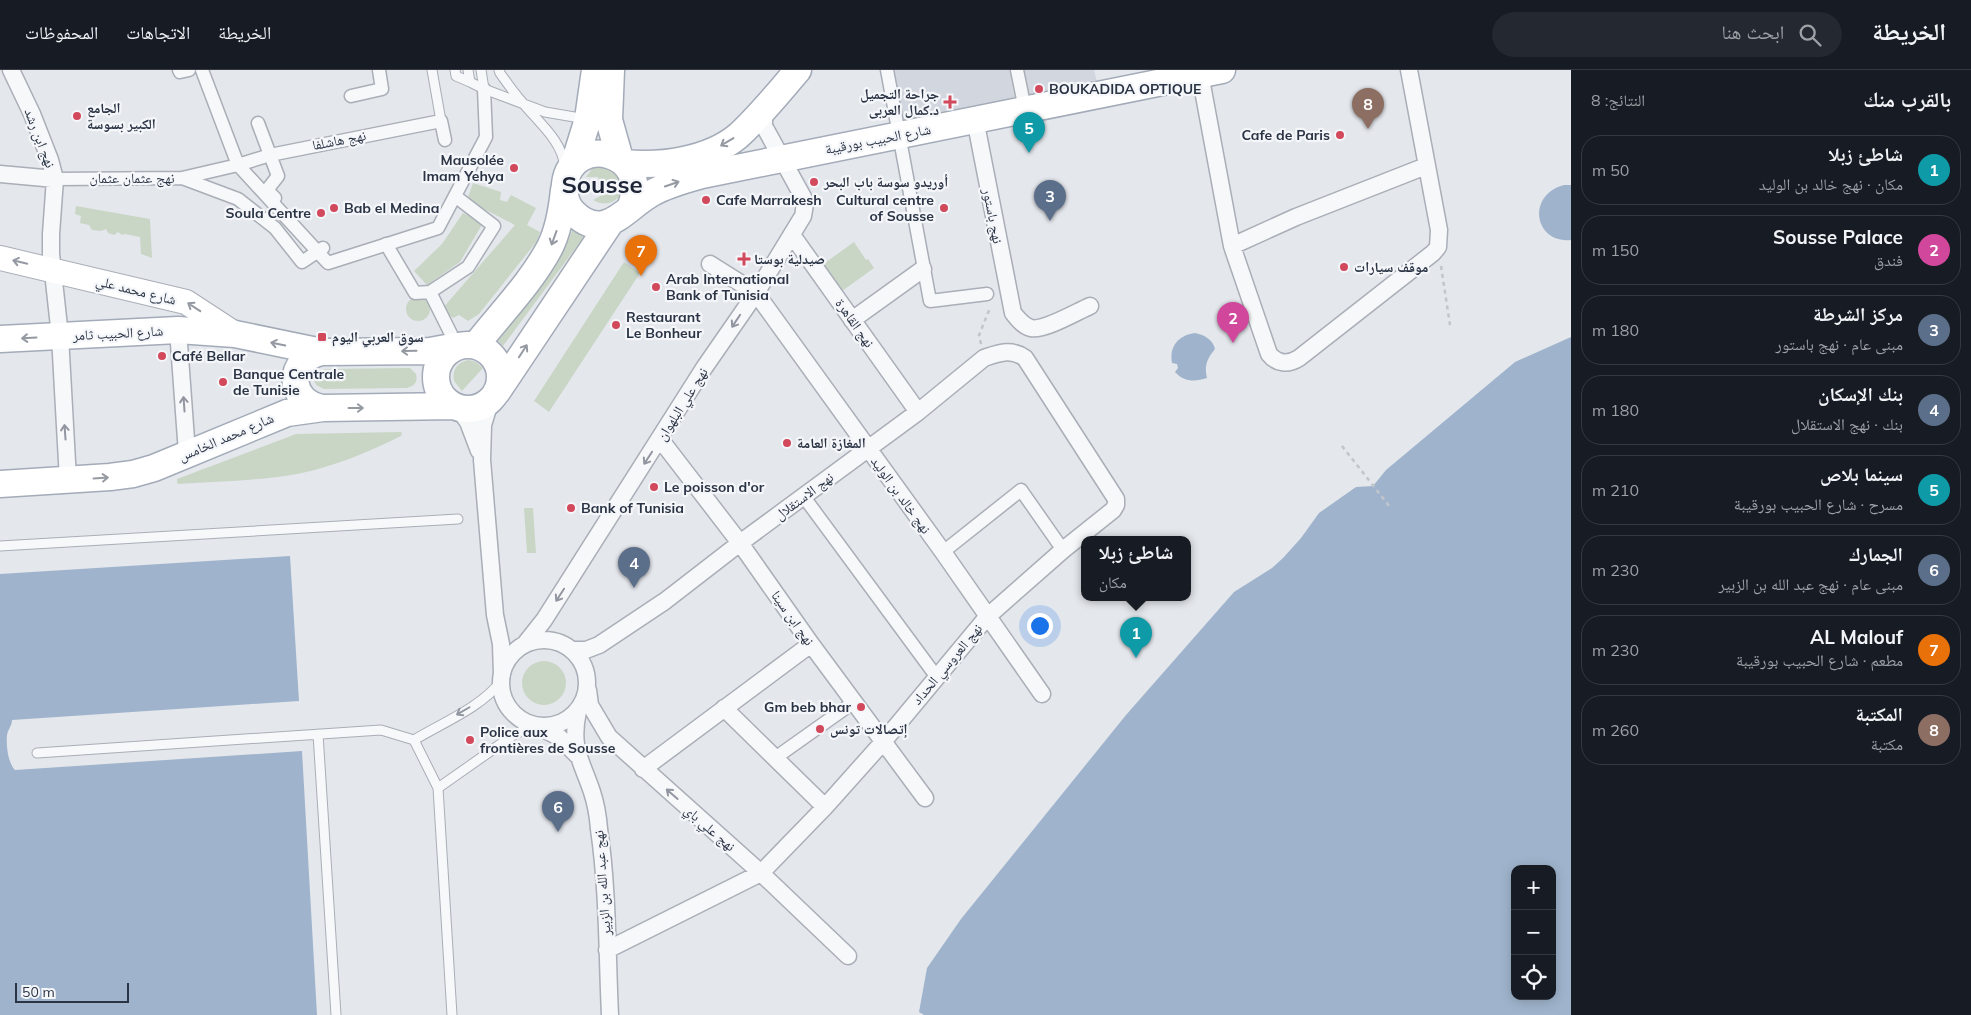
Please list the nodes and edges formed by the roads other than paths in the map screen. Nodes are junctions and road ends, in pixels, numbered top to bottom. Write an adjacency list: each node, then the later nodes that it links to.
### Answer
1 (11, 70): 39 (street, نهج ابن رشد)
2 (179, 70): 3 (street)
3 (189, 70)
4 (202, 70): 34 (street)
5 (379, 70): 21 (street)
6 (432, 70): 27 (lane)
7 (455, 70): 19 (lane)
8 (468, 70): 19 (lane)
9 (481, 70): 20 (lane)
10 (499, 70): 22 (lane)
11 (595, 70): 25 (main road)
12 (611, 70): 25 (main road)
13 (798, 70): 23 (main road)
14 (887, 70): 29 (street)
15 (1017, 70): 24 (street)
16 (1409, 70): 35 (street)
17 (1211, 72): 18 (main road, شارع الحبيب بورقيبة); 44 (street)
18 (1146, 78): 24 (main road, شارع الحبيب بورقيبة)
19 (470, 82): 20 (lane)
20 (484, 90): 22 (lane); 40 (street)
21 (351, 96)
22 (522, 102): 25 (lane); 38 (lane)
23 (764, 109): 32 (street); 33 (main road, one-way to 33)
24 (1025, 109): 26 (main road, شارع الحبيب بورقيبة)
25 (598, 119): 33 (main road); 38 (main road)
26 (975, 119): 29 (main road, شارع الحبيب بورقيبة); 53 (street, نهج باستور)
27 (441, 121): 30 (street); 31 (street, نهج هاشلفا)
28 (258, 123): 31 (street)
29 (900, 136): 32 (main road, شارع الحبيب بورقيبة); 48 (street)
30 (445, 140)
31 (270, 154): 34 (street, نهج هاشلفا); 45 (street)
32 (781, 158): 41 (main road, شارع الحبيب بورقيبة, one-way to 32); 42 (street, نهج علي البلهوان)
33 (622, 161): 38 (main road); 41 (main road)
34 (238, 165): 37 (street, نهج هاشلفا); 45 (street)
35 (1426, 166): 44 (street); 44 (street)
36 (0, 174): 39 (street)
37 (182, 178): 39 (street, نهج عثمان عثمان); 45 (street, نهج عثمان عثمان)
38 (568, 178): 41 (main road); 59 (main road, one-way to 59)
39 (55, 179): 49 (street, نهج ابن رشد)
40 (454, 196): 43 (street); 50 (street)
41 (620, 215): 62 (main road, one-way to 41)
42 (792, 235): 51 (street, نهج علي البلهوان); 54 (street, نهج القاهرة)
43 (386, 244): 45 (street); 50 (street)
44 (1232, 246)
45 (321, 249)
46 (0, 258): 49 (main road, شارع محمد علي, one-way to 46)
47 (710, 264): 51 (street, نهج خالد بن الوليد)
48 (923, 269): 52 (street); 54 (street)
49 (54, 270): 56 (main road, شارع محمد علي, one-way to 49); 57 (street, نهج ابن رشد)
50 (430, 292): 59 (street)
51 (756, 293): 66 (street, نهج علي البلهوان, one-way to 66); 67 (street, نهج خالد بن الوليد)
52 (987, 294)
53 (1090, 306)
54 (852, 320): 65 (street, نهج القاهرة)
55 (178, 330): 56 (main road, شارع الحبيب ثامر); 57 (main road, شارع الحبيب ثامر); 68 (street, one-way to 55)
56 (235, 334): 60 (main road, شارع محمد علي, one-way to 56)
57 (60, 336): 58 (main road, شارع الحبيب ثامر, one-way to 58); 70 (street, نهج ابن رشد, one-way to 57)
58 (0, 339)
59 (461, 342): 60 (main road, شارع محمد علي, one-way to 60); 62 (main road); 63 (main road)
60 (322, 352): 64 (main road)
61 (1010, 352): 65 (street, نهج الاستقلال); 74 (street, نهج العروسي الحداد)
62 (494, 396): 63 (main road); 69 (street)
63 (456, 407): 64 (main road, شارع محمد الخامس, one-way to 63); 69 (street)
64 (324, 408): 68 (main road, شارع محمد الخامس)
65 (918, 412): 67 (street, نهج الاستقلال)
66 (660, 440): 76 (street, نهج ابن سينا); 84 (street, نهج علي البلهوان, one-way to 84)
67 (867, 448): 72 (street, نهج الاستقلال); 79 (street, نهج خالد بن الوليد)
68 (187, 453): 70 (main road, شارع محمد الخامس, one-way to 68)
69 (482, 460): 80 (street)
70 (68, 480): 71 (main road, شارع محمد الخامس)
71 (0, 484)
72 (804, 497): 76 (street, نهج الاستقلال); 87 (street)
73 (458, 519): 77 (lane)
74 (1081, 536)
75 (1081, 536): 78 (street, نهج العروسي الحداد)
76 (740, 543): 82 (street, نهج ابن سينا); 83 (street, نهج الاستقلال)
77 (0, 546)
78 (1064, 550): 79 (street); 81 (street, نهج العروسي الحداد)
79 (943, 552): 81 (street, نهج خالد بن الوليد)
80 (495, 615): 84 (street); 88 (street)
81 (987, 617): 87 (street, نهج العروسي الحداد); 90 (street, نهج خالد بن الوليد)
82 (811, 644): 91 (street, نهج ابن سينا); 92 (street)
83 (599, 645): 85 (street, نهج الاستقلال); 86 (street)
84 (522, 646): 85 (street); 88 (street)
85 (572, 650): 86 (street)
86 (587, 672): 89 (street)
87 (936, 676): 97 (street, نهج العروسي الحداد)
88 (501, 678): 94 (street); 96 (lane, one-way to 96)
89 (588, 690): 93 (street); 101 (street, نهج علي باي)
90 (1042, 694)
91 (854, 702): 97 (street, نهج ابن سينا); 100 (street)
92 (724, 708): 100 (street); 101 (street)
93 (578, 711): 94 (street); 99 (street, نهج عبد الله بن الزبير)
94 (535, 726): 99 (street, نهج عبد الله بن الزبير); 102 (lane)
95 (318, 734): 96 (lane); 98 (lane); 108 (lane)
96 (414, 740): 102 (lane)
97 (883, 742): 103 (street, نهج ابن سينا); 104 (street, نهج العروسي الحداد)
98 (36, 753)
99 (577, 755): 106 (street, نهج عبد الله بن الزبير)
100 (775, 758): 104 (street)
101 (643, 769): 105 (street, نهج علي باي, one-way to 101)
102 (438, 788): 109 (lane)
103 (926, 798)
104 (825, 807): 105 (street, نهج العروسي الحداد)
105 (762, 873): 106 (street, نهج العروسي الحداد); 107 (street, نهج علي باي)
106 (606, 950): 110 (street, نهج عبد الله بن الزبير)
107 (848, 956)
108 (336, 1015)
109 (452, 1015)
110 (610, 1015)

